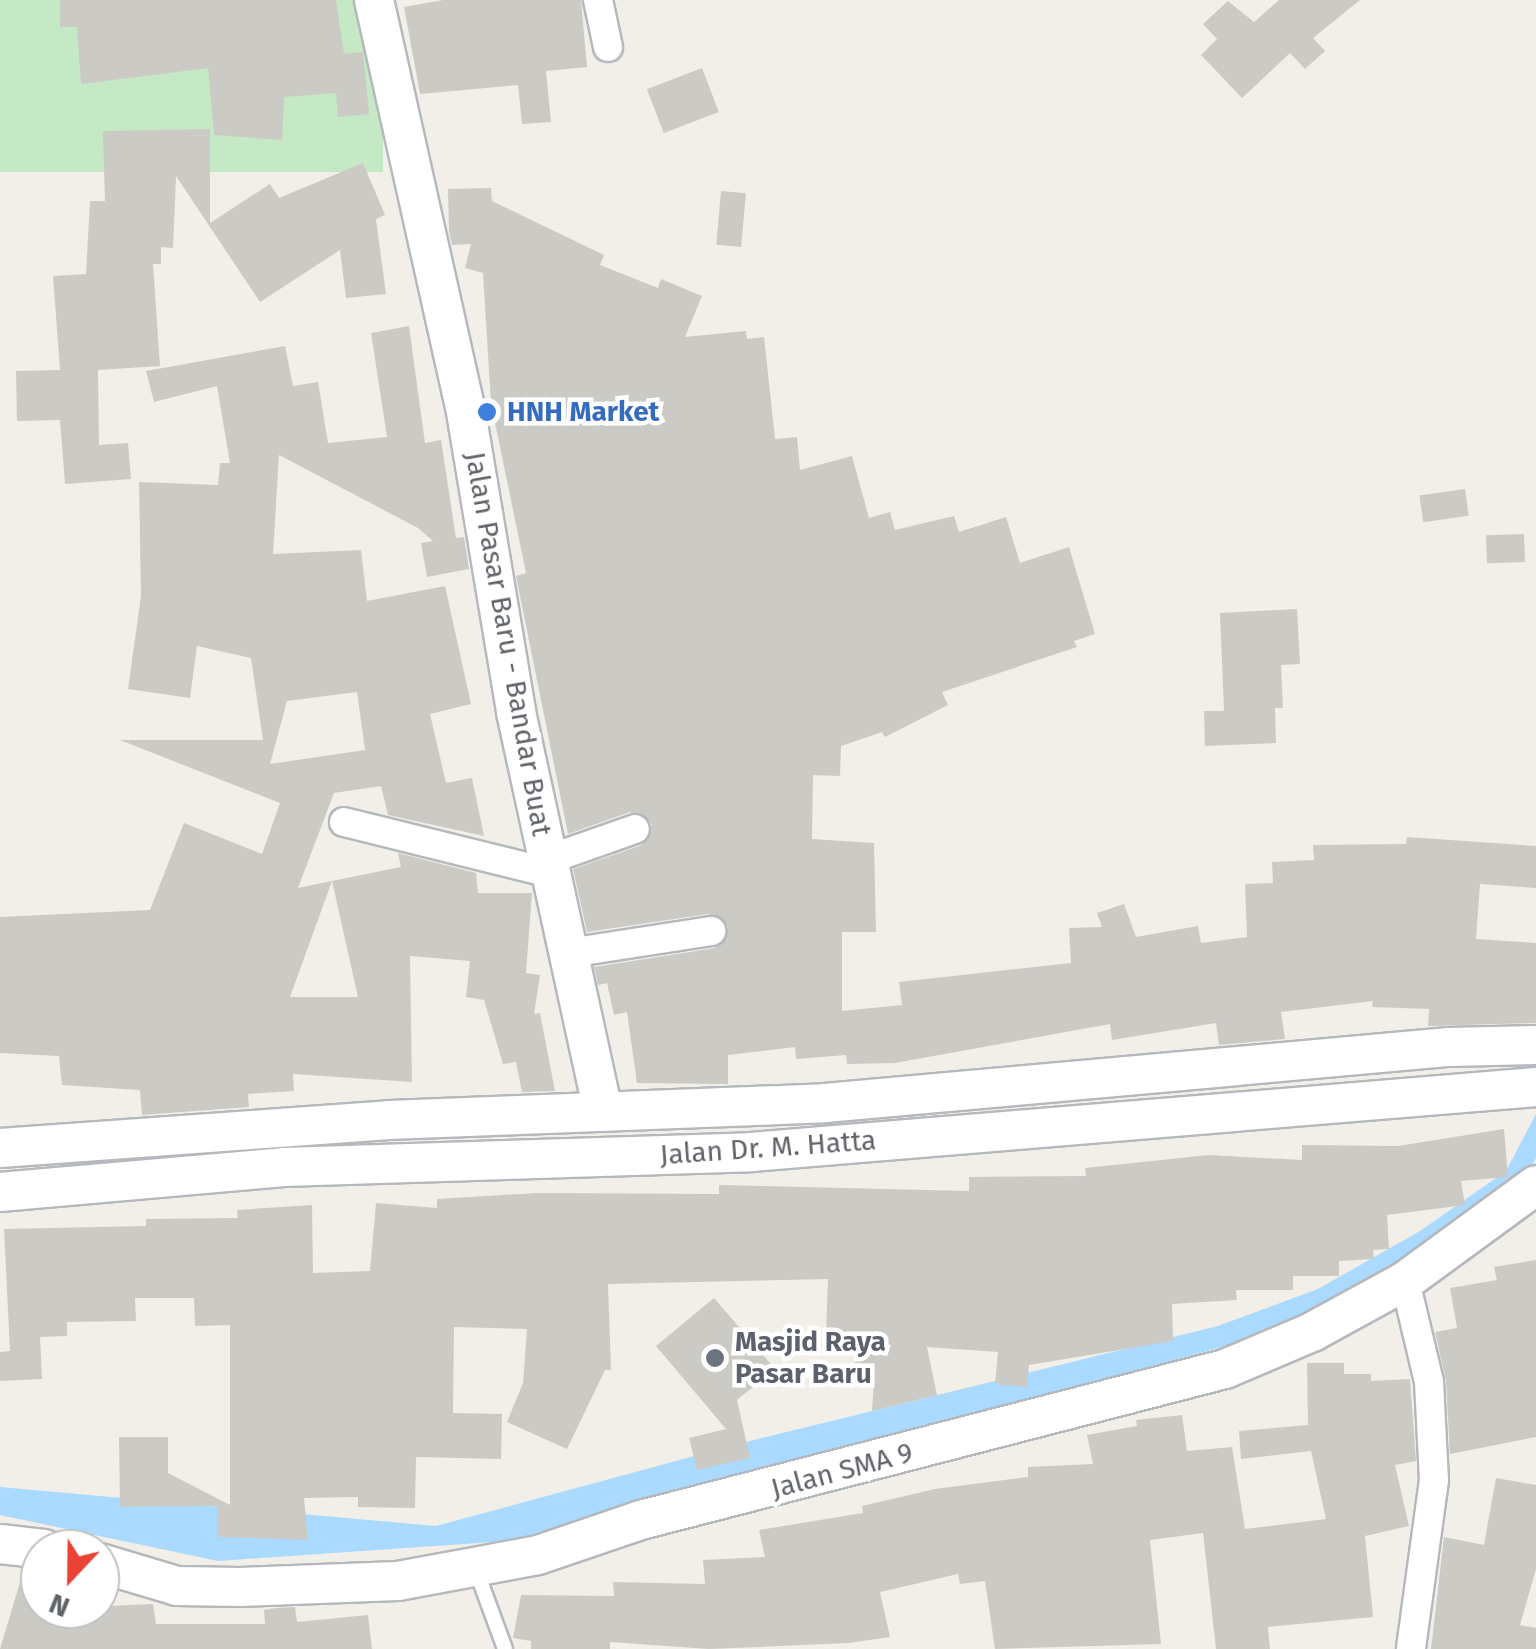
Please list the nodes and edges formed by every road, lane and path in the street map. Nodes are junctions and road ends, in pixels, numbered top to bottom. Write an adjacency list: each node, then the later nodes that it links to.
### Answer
1 (374, 0): 6 (main road, Jalan Pasar Baru - Bandar Buat)
2 (598, 0): 3 (street)
3 (608, 47)
4 (344, 822): 6 (street)
5 (635, 829): 6 (street)
6 (549, 867): 8 (main road, Jalan Pasar Baru - Bandar Buat)
7 (711, 931): 8 (street)
8 (569, 953): 11 (main road, Jalan Pasar Baru - Bandar Buat)
9 (1536, 1045): 11 (main road, Jalan Dr. M. Hatta)
10 (1536, 1087): 14 (main road, Jalan Dr. M. Hatta)
11 (602, 1112): 12 (main road, Jalan Dr. M. Hatta)
12 (82, 1142): 13 (main road, Jalan Dr. M. Hatta); 14 (main road)
13 (0, 1148)
14 (85, 1183): 16 (main road, Jalan Dr. M. Hatta)
15 (1536, 1184): 17 (main road, Jalan SMA 9)
16 (0, 1192)
17 (1404, 1281): 18 (main road, Jalan SMA 9); 21 (street)
18 (476, 1568): 19 (main road, Jalan SMA 9); 20 (lane)
19 (120, 1570)
20 (505, 1649)
21 (1411, 1649)

